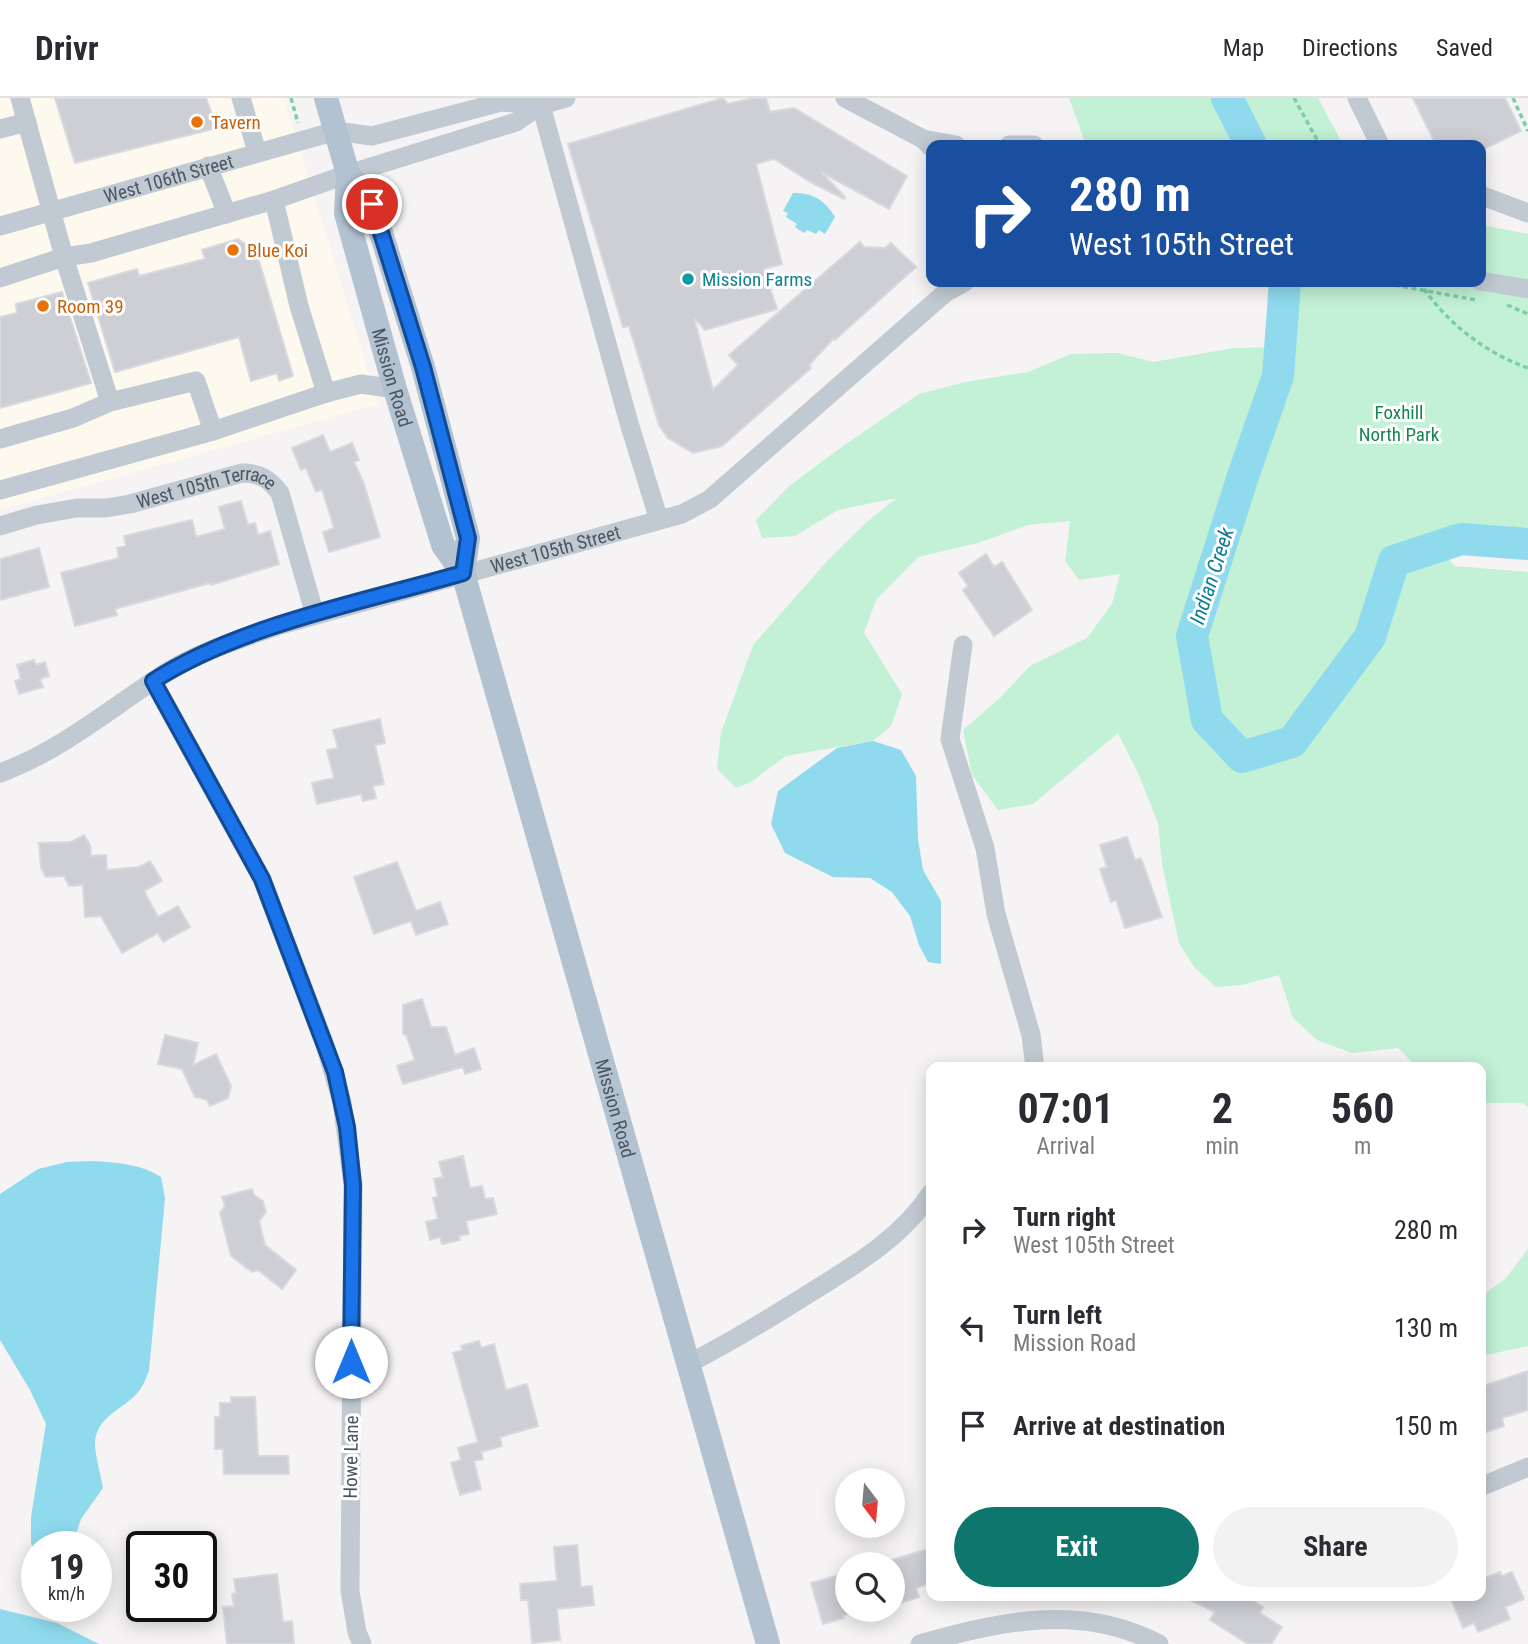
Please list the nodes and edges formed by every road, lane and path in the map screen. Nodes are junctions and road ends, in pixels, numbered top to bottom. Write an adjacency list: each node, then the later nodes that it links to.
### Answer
1 (20, 98): 11 (street)
2 (241, 98): 19 (street)
3 (291, 98): 13 (path)
4 (326, 98): 14 (main road, Mission Road)
5 (566, 98): 10 (street)
6 (845, 98): 18 (street)
7 (1294, 98): 16 (path)
8 (1357, 98): 17 (street)
9 (1513, 98): 15 (path)
10 (540, 101): 14 (street); 21 (street); 45 (street)
11 (27, 122): 12 (street); 24 (street)
12 (0, 129)
13 (300, 131)
14 (336, 131): 19 (street, West 106th Street); 21 (main road, Mission Road)
15 (1528, 131)
16 (1317, 140)
17 (1378, 140)
18 (926, 142)
19 (257, 152): 20 (street, West 106th Street)
20 (208, 166): 24 (street, West 106th Street); 26 (street)
21 (348, 174): 23 (street); 36 (main road, Mission Road); 47 (main road, Mission Road)
22 (1486, 197): 25 (street)
23 (274, 200): 26 (street); 40 (street)
24 (51, 211): 27 (street, West 106th Street); 28 (street)
25 (1528, 213)
26 (227, 214): 28 (street)
27 (0, 226)
28 (64, 257): 29 (street); 41 (street)
29 (0, 278)
30 (947, 287): 45 (street, West 105th Street)
31 (1423, 287): 37 (path)
32 (1482, 288): 33 (street)
33 (1528, 289)
34 (1504, 303): 35 (path)
35 (1528, 314)
36 (385, 355): 38 (street); 39 (main road, Mission Road)
37 (1528, 368)
38 (361, 384): 39 (street); 40 (street)
39 (395, 389): 47 (main road, Mission Road)
40 (326, 393): 42 (street)
41 (110, 402): 42 (street); 43 (street)
42 (213, 431): 44 (street)
43 (0, 439)
44 (0, 490)
45 (659, 520): 47 (street, West 105th Street)
46 (0, 526): 48 (street, West 105th Terrace)
47 (463, 573): 48 (street, West 105th Street); 54 (main road, Mission Road)
48 (316, 615): 50 (street, West 105th Street)
49 (963, 645): 52 (street)
50 (153, 681): 51 (street, West 105th Street); 58 (street, Howe Lane)
51 (0, 773)
52 (1034, 1062)
53 (926, 1199): 54 (street)
54 (688, 1364): 59 (main road, Mission Road)
55 (1528, 1466): 56 (street)
56 (1486, 1484)
57 (926, 1643): 60 (street)
58 (362, 1644)
59 (768, 1644)
60 (1158, 1644)

